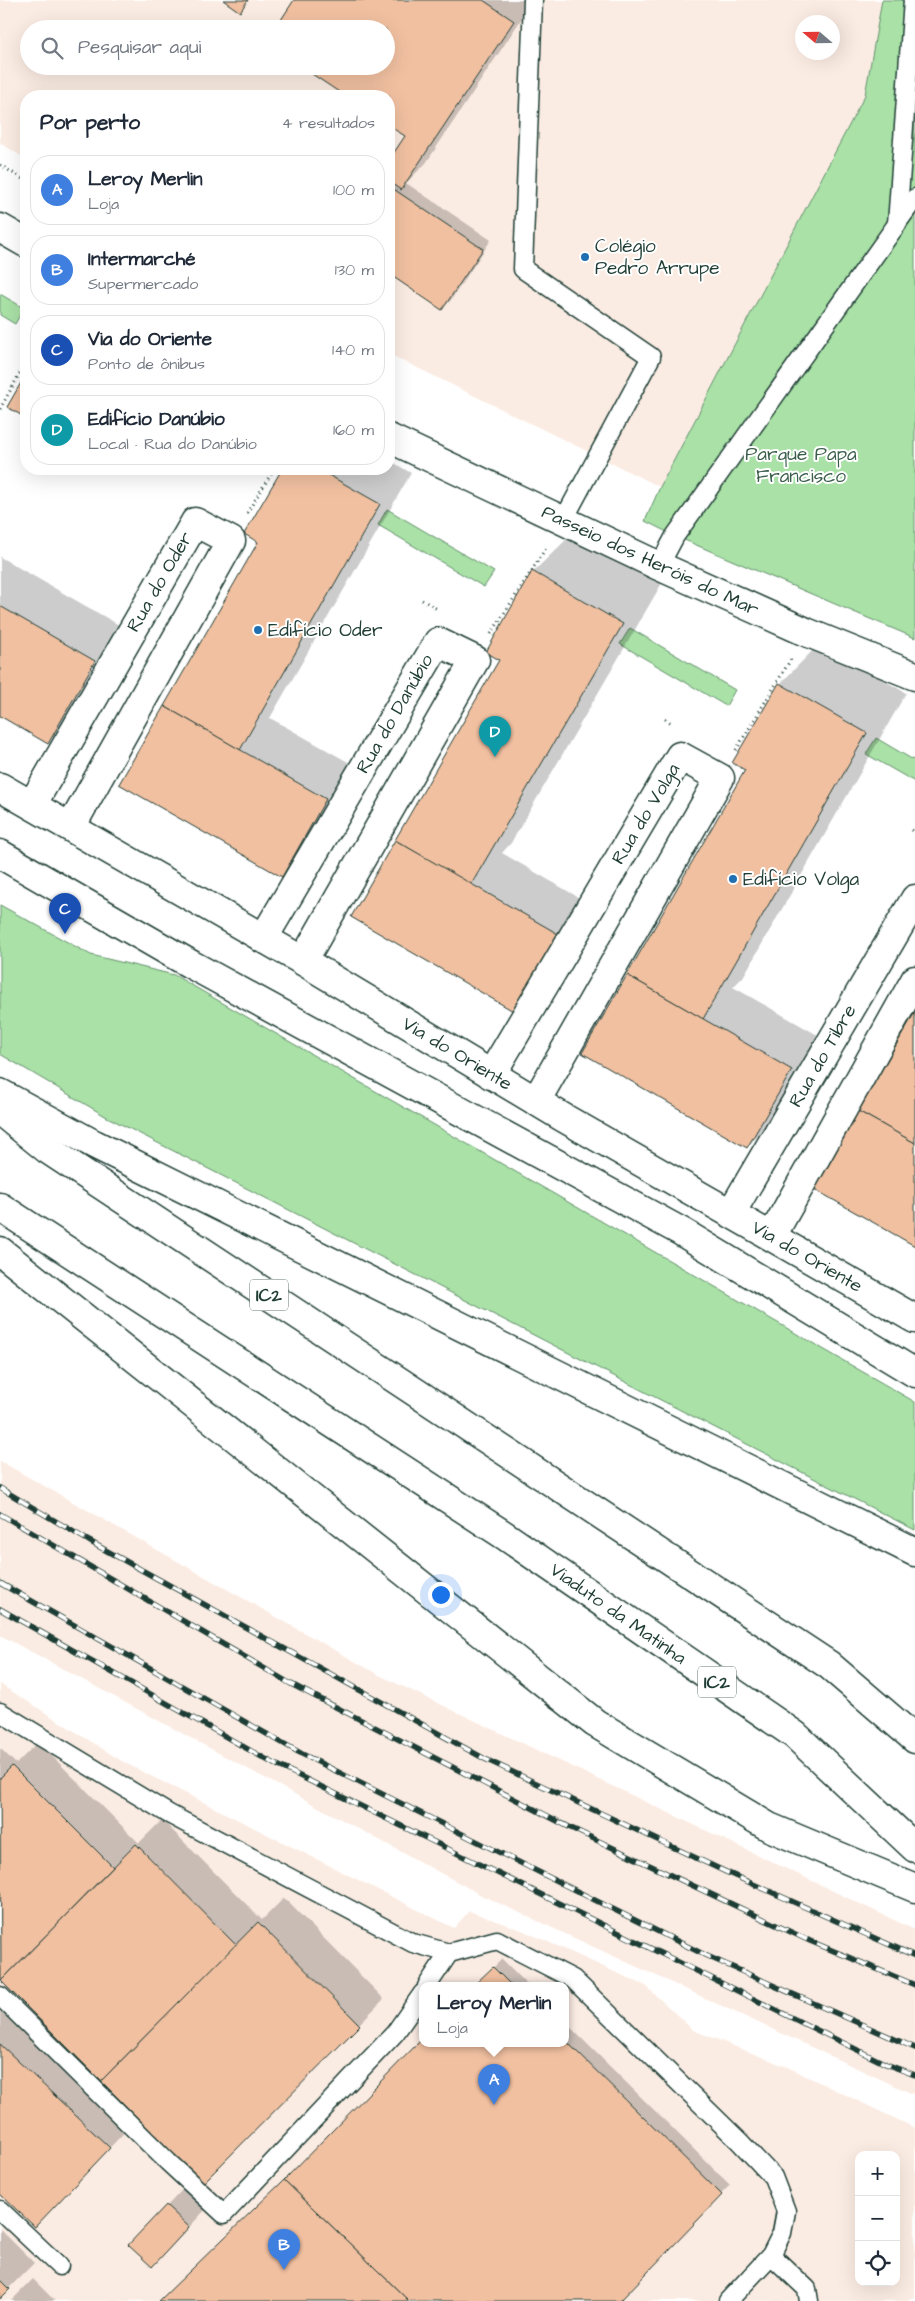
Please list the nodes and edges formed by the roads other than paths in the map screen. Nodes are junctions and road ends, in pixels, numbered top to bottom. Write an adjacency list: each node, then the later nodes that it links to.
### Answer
1 (533, 0): 8 (lane)
2 (912, 0): 4 (lane)
3 (915, 198): 4 (lane)
4 (897, 224): 9 (lane)
5 (0, 228): 6 (main road)
6 (20, 240)
7 (395, 441): 8 (main road, Passeio dos Heróis do Mar)
8 (563, 520): 9 (main road, Passeio dos Heróis do Mar)
9 (659, 566): 10 (main road, Passeio dos Heróis do Mar)
10 (915, 676)
11 (0, 787): 12 (main road, Via do Oriente)
12 (32, 805): 13 (main road, Via do Oriente); 13 (main road, Rua do Oder)
13 (71, 827): 16 (main road, Via do Oriente)
14 (0, 854): 28 (main road)
15 (915, 899): 24 (main road, Rua do Tibre)
16 (263, 939): 17 (main road, Via do Oriente); 17 (main road, Rua do Danúbio)
17 (303, 961): 19 (main road, Via do Oriente)
18 (915, 980): 25 (main road)
19 (491, 1075): 21 (main road, Via do Oriente); 21 (main road, Rua do Volga)
20 (0, 1093): 29 (main road)
21 (536, 1101): 24 (main road, Via do Oriente)
22 (0, 1111): 31 (main road, IC2)
23 (0, 1207): 32 (main road, Viaduto da Matinha / IC2)
24 (731, 1213): 25 (main road, Via do Oriente)
25 (772, 1236): 27 (main road, Via do Oriente)
26 (0, 1251): 33 (main road)
27 (915, 1319)
28 (915, 1374)
29 (915, 1552)
30 (0, 1712): 34 (lane)
31 (915, 1739)
32 (915, 1848)
33 (915, 1888)
34 (449, 1953): 35 (lane); 39 (lane)
35 (430, 1982)
36 (0, 1996): 37 (lane)
37 (419, 1999)
38 (0, 2210): 40 (lane)
39 (771, 2255): 41 (lane); 42 (lane)
40 (59, 2266)
41 (728, 2301)
42 (809, 2301)

